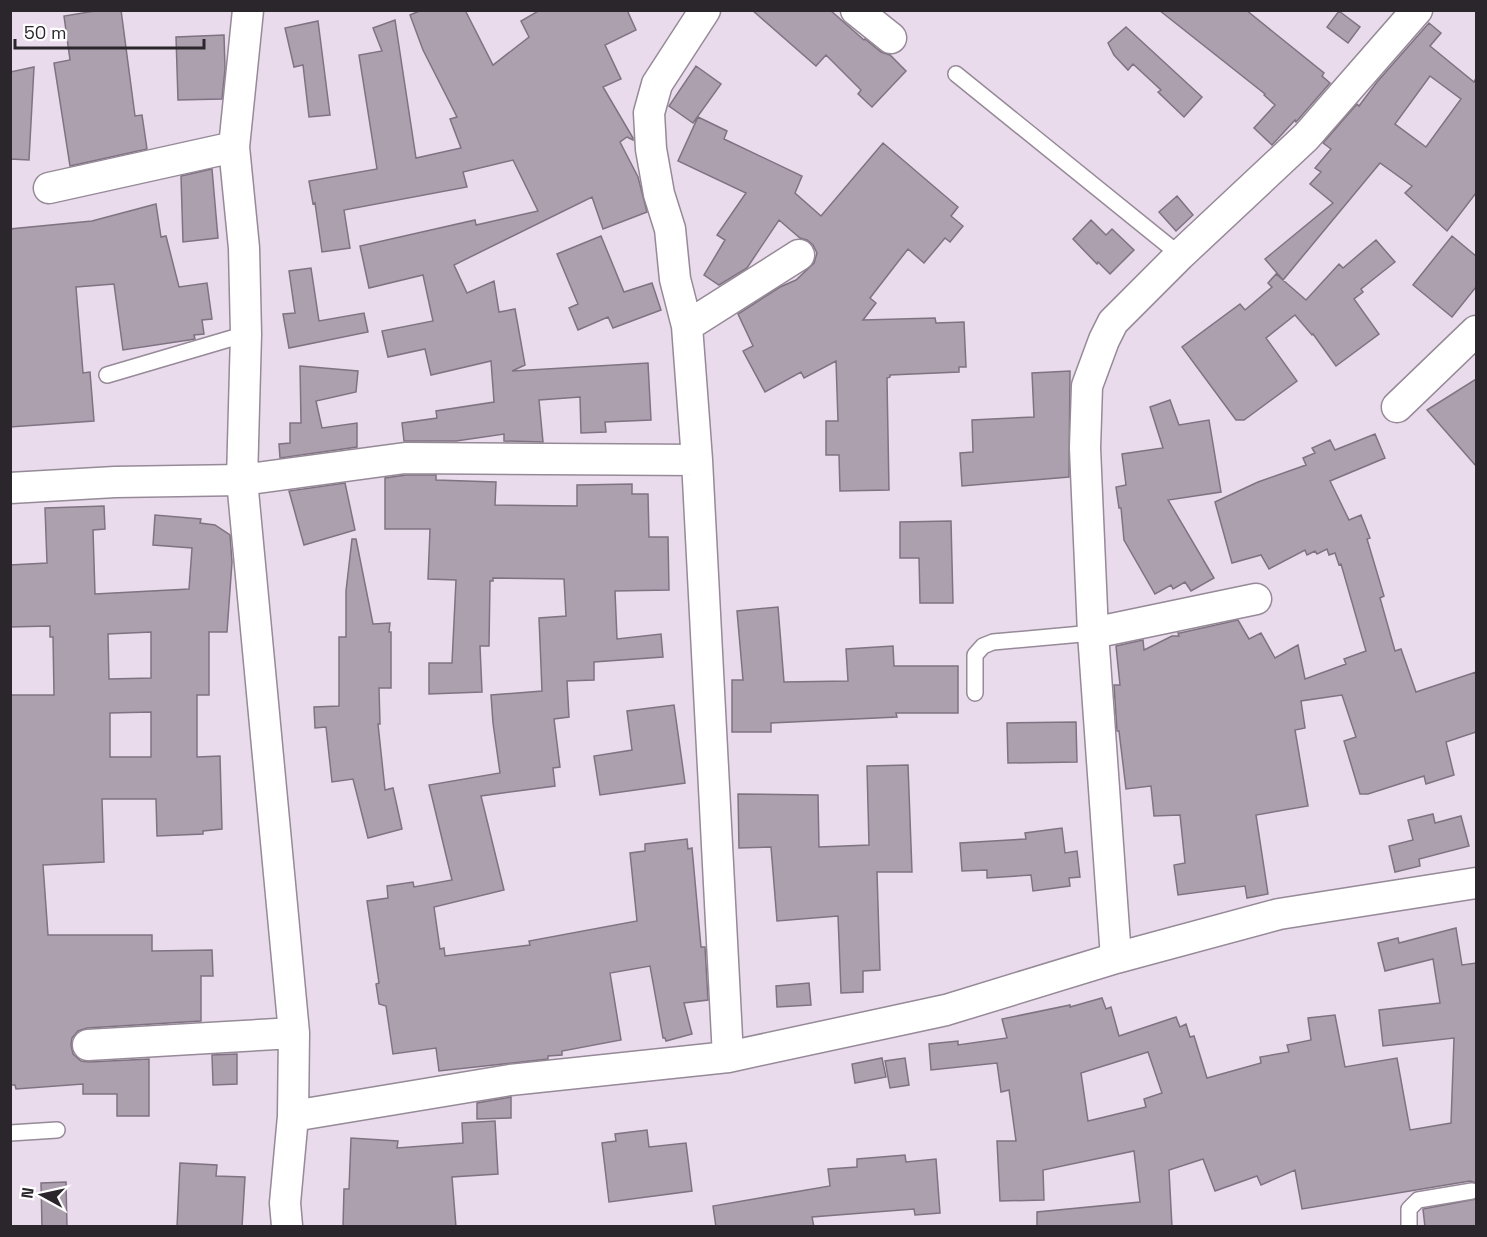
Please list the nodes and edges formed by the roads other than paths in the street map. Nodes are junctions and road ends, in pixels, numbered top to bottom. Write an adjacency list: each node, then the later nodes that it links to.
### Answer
1 (705, 10): 11 (street)
2 (856, 10): 5 (street)
3 (1417, 10): 10 (street)
4 (250, 11): 7 (street)
5 (891, 38)
6 (956, 74): 10 (lane)
7 (234, 147): 8 (street); 13 (street)
8 (49, 188)
9 (799, 255): 11 (street)
10 (1180, 255): 20 (street)
11 (687, 326): 16 (street)
12 (1476, 331): 15 (street)
13 (246, 334): 14 (lane); 17 (street)
14 (107, 375)
15 (1397, 407)
16 (697, 460): 17 (street); 26 (street)
17 (242, 480): 18 (street); 24 (street)
18 (10, 488)
19 (1256, 599): 20 (street)
20 (1092, 633): 21 (lane); 23 (street)
21 (975, 693)
22 (1476, 883): 23 (street)
23 (1116, 958): 26 (street)
24 (294, 1033): 25 (street); 27 (street)
25 (88, 1044)
26 (728, 1057): 27 (street)
27 (293, 1116): 31 (street)
28 (57, 1130): 29 (lane)
29 (10, 1133)
30 (1473, 1191): 32 (lane)
31 (287, 1227)
32 (1408, 1227)

